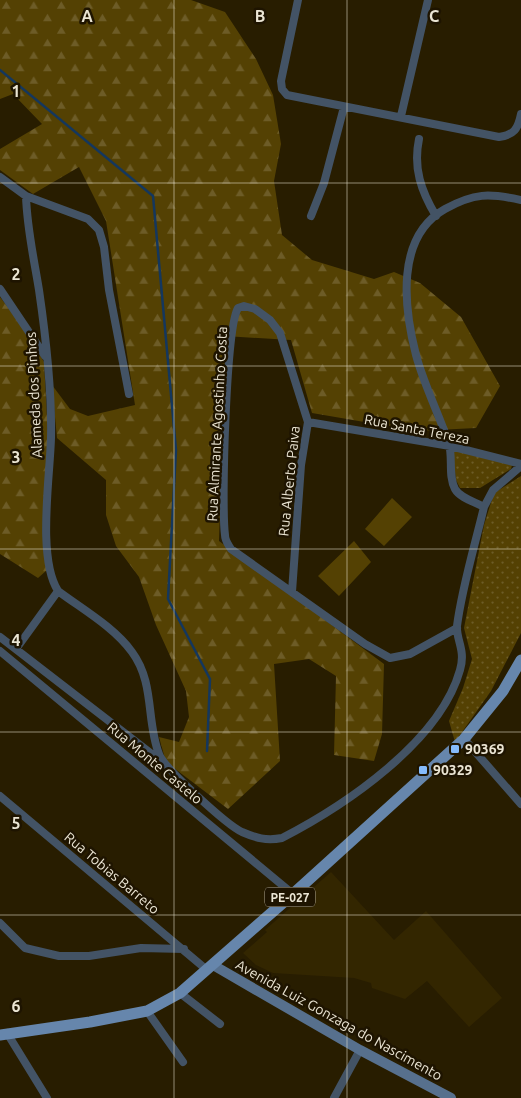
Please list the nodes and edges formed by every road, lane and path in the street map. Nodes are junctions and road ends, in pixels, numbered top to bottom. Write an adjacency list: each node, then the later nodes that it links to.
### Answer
1 (298, 0): 3 (street)
2 (428, 0): 5 (street)
3 (344, 107): 5 (street); 10 (street)
4 (521, 114): 5 (street)
5 (401, 116)
6 (419, 140): 11 (street)
7 (0, 178): 8 (street)
8 (26, 196): 14 (street, Alameda dos Pinhos); 15 (street)
9 (521, 200): 11 (street)
10 (311, 216)
11 (436, 216): 17 (street)
12 (0, 289): 14 (street)
13 (244, 306): 16 (street, Rua Alberto Paiva); 21 (street, Rua Almirante Agostinho Costa)
14 (46, 359): 20 (street, Alameda dos Pinhos)
15 (129, 394)
16 (308, 422): 17 (street, Rua Santa Tereza); 21 (street, Rua Alberto Paiva)
17 (450, 446): 18 (street, Rua Santa Tereza); 19 (street)
18 (521, 465): 19 (street)
19 (484, 507): 22 (street)
20 (58, 591): 24 (street); 28 (street)
21 (292, 592): 22 (street, Rua Almirante Agostinho Costa)
22 (457, 628): 28 (street)
23 (0, 637): 24 (street)
24 (16, 649): 28 (street)
25 (0, 651): 31 (street, Rua Monte Castelo)
26 (521, 660): 27 (main road, PE-027)
27 (464, 739): 30 (street); 31 (main road, PE-027)
28 (164, 764)
29 (0, 796): 33 (street, Rua Tobias Barreto)
30 (521, 804)
31 (293, 894): 34 (main road, PE-027)
32 (0, 923): 33 (street)
33 (184, 949): 34 (street, Rua Tobias Barreto)
34 (210, 968): 35 (main road, PE-027); 39 (main road, Avenida Luiz Gonzaga do Nascimento)
35 (180, 993): 36 (main road, PE-027); 37 (street)
36 (147, 1011): 38 (main road, PE-027); 40 (street)
37 (220, 1024)
38 (4, 1034): 41 (street)
39 (360, 1050): 42 (street); 43 (main road, Avenida Luiz Gonzaga do Nascimento)
40 (183, 1062)
41 (47, 1098)
42 (334, 1098)
43 (451, 1098)

